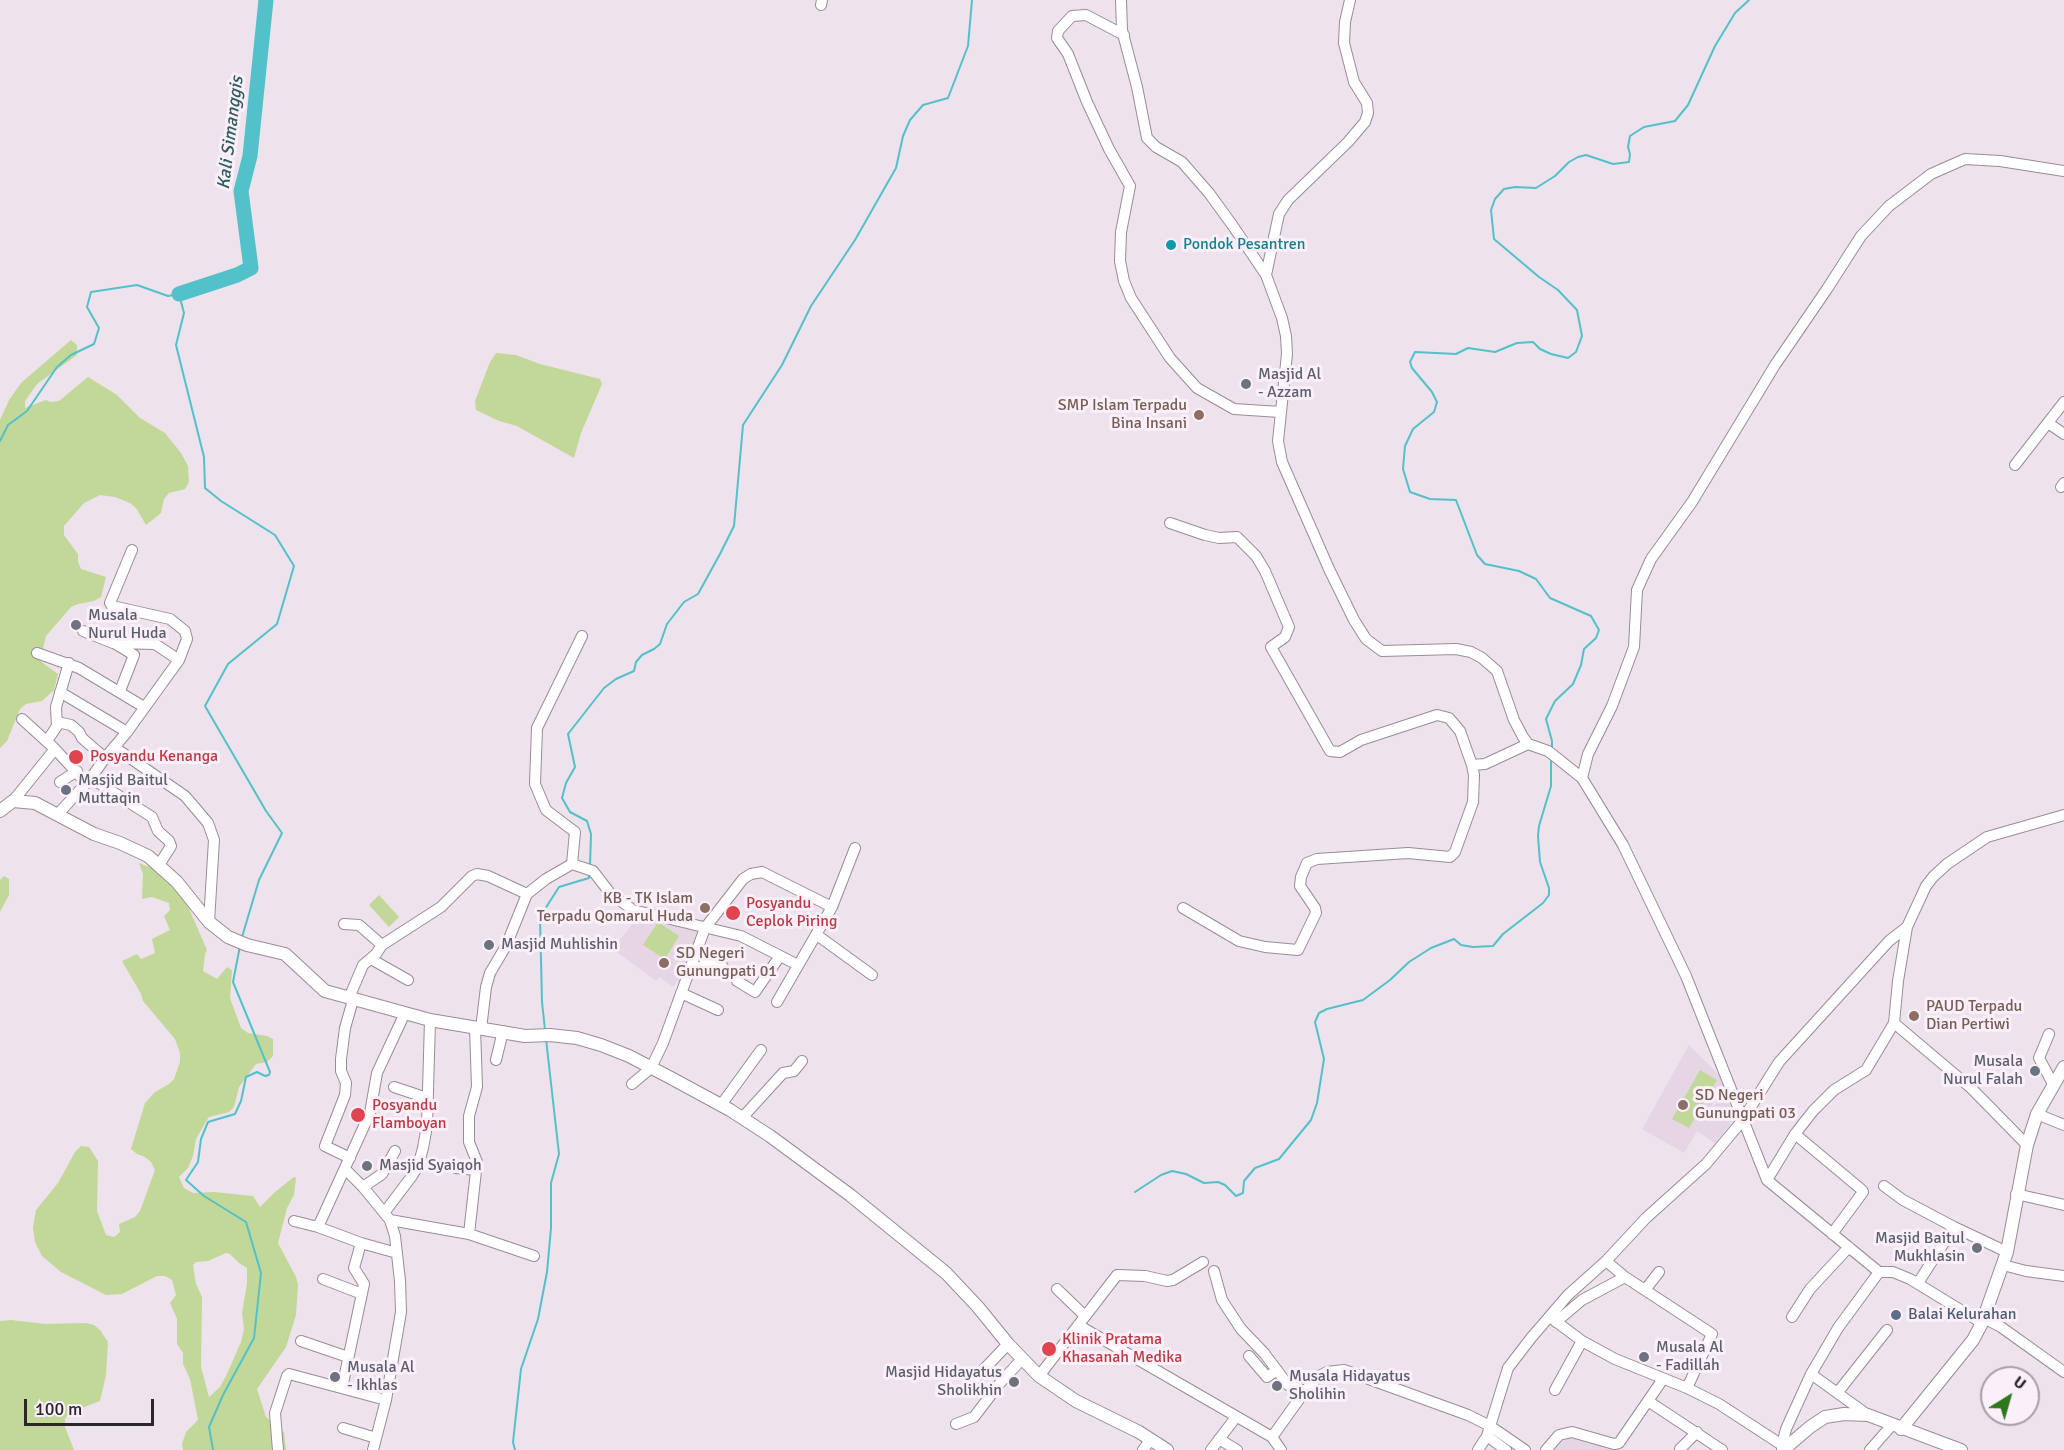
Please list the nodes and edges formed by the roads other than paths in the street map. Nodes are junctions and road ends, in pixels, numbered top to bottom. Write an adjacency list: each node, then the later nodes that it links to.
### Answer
1 (1121, 0): 3 (street)
2 (1350, 0): 5 (street)
3 (1124, 35): 5 (street); 7 (street)
4 (2064, 171): 31 (street)
5 (1266, 275): 7 (street)
6 (2064, 402): 8 (street)
7 (1280, 412): 25 (street)
8 (2048, 423): 9 (street); 10 (street)
9 (2064, 434)
10 (2015, 465)
11 (1170, 523): 29 (street)
12 (132, 550): 17 (street)
13 (84, 632): 15 (street)
14 (582, 636): 39 (street)
15 (113, 643): 17 (street); 20 (street)
16 (37, 653): 18 (street)
17 (179, 660): 21 (street)
18 (69, 663): 19 (street); 20 (street)
19 (60, 692): 23 (street); 24 (street)
20 (120, 692): 21 (street)
21 (144, 707): 24 (street)
22 (21, 719): 26 (street)
23 (57, 722): 26 (street); 28 (street)
24 (127, 732): 27 (street)
25 (1528, 744): 29 (street); 31 (street)
26 (51, 745): 30 (street); 34 (street)
27 (114, 747): 28 (street); 44 (street)
28 (105, 758): 32 (street)
29 (1472, 765): 43 (street)
30 (77, 771): 32 (street); 33 (street)
31 (1582, 778): 80 (street)
32 (88, 780): 36 (street); 40 (street)
33 (60, 782)
34 (13, 801): 35 (main road); 36 (main road)
35 (0, 811)
36 (58, 814): 40 (main road)
37 (2064, 815): 46 (street)
38 (855, 848): 42 (street)
39 (572, 864): 41 (street); 47 (street)
40 (159, 865): 44 (main road)
41 (527, 894): 49 (street); 65 (street)
42 (831, 907): 47 (street); 48 (street)
43 (1183, 908)
44 (209, 922): 59 (main road)
45 (344, 924): 49 (street)
46 (1907, 927): 64 (street); 80 (street)
47 (705, 928): 50 (street); 53 (street)
48 (816, 935): 52 (street); 55 (street)
49 (382, 945): 51 (street)
50 (780, 956): 52 (street); 57 (street)
51 (371, 959): 56 (street); 59 (street)
52 (798, 964): 60 (street)
53 (691, 967): 54 (street); 58 (street)
54 (723, 967)
55 (872, 975)
56 (408, 980)
57 (737, 981)
58 (681, 993): 61 (street); 71 (street)
59 (351, 999): 62 (main road); 85 (street)
60 (777, 1002)
61 (718, 1010)
62 (405, 1013): 63 (main road); 85 (street)
63 (430, 1020): 65 (main road); 76 (street)
64 (1894, 1023): 82 (street); 83 (street)
65 (478, 1028): 66 (main road); 88 (street)
66 (503, 1031): 69 (street); 71 (main road)
67 (2049, 1034): 74 (street)
68 (761, 1050): 77 (street)
69 (496, 1060)
70 (802, 1061): 79 (street)
71 (651, 1068): 73 (street); 77 (main road)
72 (2063, 1069): 74 (main road)
73 (632, 1084)
74 (2053, 1084): 78 (main road)
75 (394, 1087): 76 (street)
76 (427, 1098): 94 (street)
77 (721, 1106): 79 (main road)
78 (2037, 1114): 81 (street); 83 (main road)
79 (742, 1118): 125 (main road)
80 (1742, 1120): 89 (street); 105 (street)
81 (2064, 1125)
82 (1796, 1134): 89 (street); 99 (street)
83 (2026, 1145): 92 (main road)
84 (395, 1151): 91 (street)
85 (350, 1158): 87 (street)
86 (456, 1168): 88 (street)
87 (345, 1169): 91 (street); 96 (street)
88 (476, 1170): 98 (street)
89 (1767, 1180): 99 (street)
90 (1884, 1186): 97 (street)
91 (363, 1187): 94 (street)
92 (2016, 1194): 93 (street); 102 (main road)
93 (2064, 1204)
94 (387, 1216): 98 (street); 103 (street)
95 (294, 1221): 96 (street)
96 (318, 1227): 100 (street)
97 (1954, 1227): 102 (street); 114 (street)
98 (469, 1234): 104 (street)
99 (1832, 1234): 101 (street)
100 (361, 1243): 103 (street); 117 (street)
101 (1849, 1247): 110 (street); 118 (street)
102 (2007, 1252): 107 (main road)
103 (397, 1253): 140 (street)
104 (534, 1256)
105 (1606, 1261): 112 (street); 119 (street)
106 (1203, 1262): 121 (street)
107 (2003, 1266): 111 (street); 120 (main road)
108 (1214, 1271): 129 (street)
109 (1659, 1272): 116 (street)
110 (1879, 1272): 114 (street); 131 (street)
111 (2064, 1276)
112 (1625, 1277): 116 (street); 119 (street)
113 (324, 1279): 117 (street)
114 (1918, 1283): 120 (street)
115 (1057, 1289): 121 (street)
116 (1645, 1290): 136 (street)
117 (362, 1294): 127 (street)
118 (1792, 1317)
119 (1553, 1319): 124 (street); 147 (street)
120 (1983, 1320): 130 (street); 145 (main road)
121 (1081, 1321): 132 (street); 143 (street)
122 (1887, 1330): 139 (street)
123 (301, 1341): 127 (street)
124 (1582, 1341): 133 (street); 137 (street)
125 (1008, 1344): 128 (main road); 134 (street)
126 (1249, 1356): 129 (street)
127 (348, 1358): 135 (street)
128 (1022, 1359): 132 (main road); 144 (street)
129 (1277, 1370): 138 (street)
130 (2064, 1372)
131 (1811, 1374): 139 (street); 153 (street)
132 (1039, 1376): 151 (main road)
133 (1663, 1379): 136 (street); 141 (street)
134 (967, 1387)
135 (342, 1388): 140 (street); 155 (street)
136 (1687, 1388): 153 (street)
137 (1555, 1390)
138 (1305, 1391): 147 (street); 149 (street)
139 (1838, 1392): 142 (street)
140 (386, 1400): 150 (street)
141 (1648, 1401): 148 (street); 165 (street)
142 (1868, 1415): 145 (main road); 153 (main road)
143 (1236, 1417): 149 (street); 152 (street)
144 (956, 1424)
145 (1897, 1427): 167 (street); 168 (main road)
146 (344, 1428): 150 (street)
147 (1488, 1431): 162 (street); 163 (street); 164 (street)
148 (1697, 1432): 154 (street); 166 (street)
149 (1272, 1437): 161 (street)
150 (376, 1438): 156 (street)
151 (1151, 1439): 157 (street); 158 (main road)
152 (1219, 1439): 159 (street); 160 (street)
153 (1784, 1448)
154 (1680, 1449)
155 (278, 1450)
156 (373, 1450)
157 (1143, 1450)
158 (1167, 1450)
159 (1211, 1450)
160 (1237, 1450)
161 (1281, 1450)
162 (1478, 1450)
163 (1506, 1450)
164 (1525, 1450)
165 (1546, 1450)
166 (1722, 1450)
167 (1871, 1450)
168 (1961, 1450)

